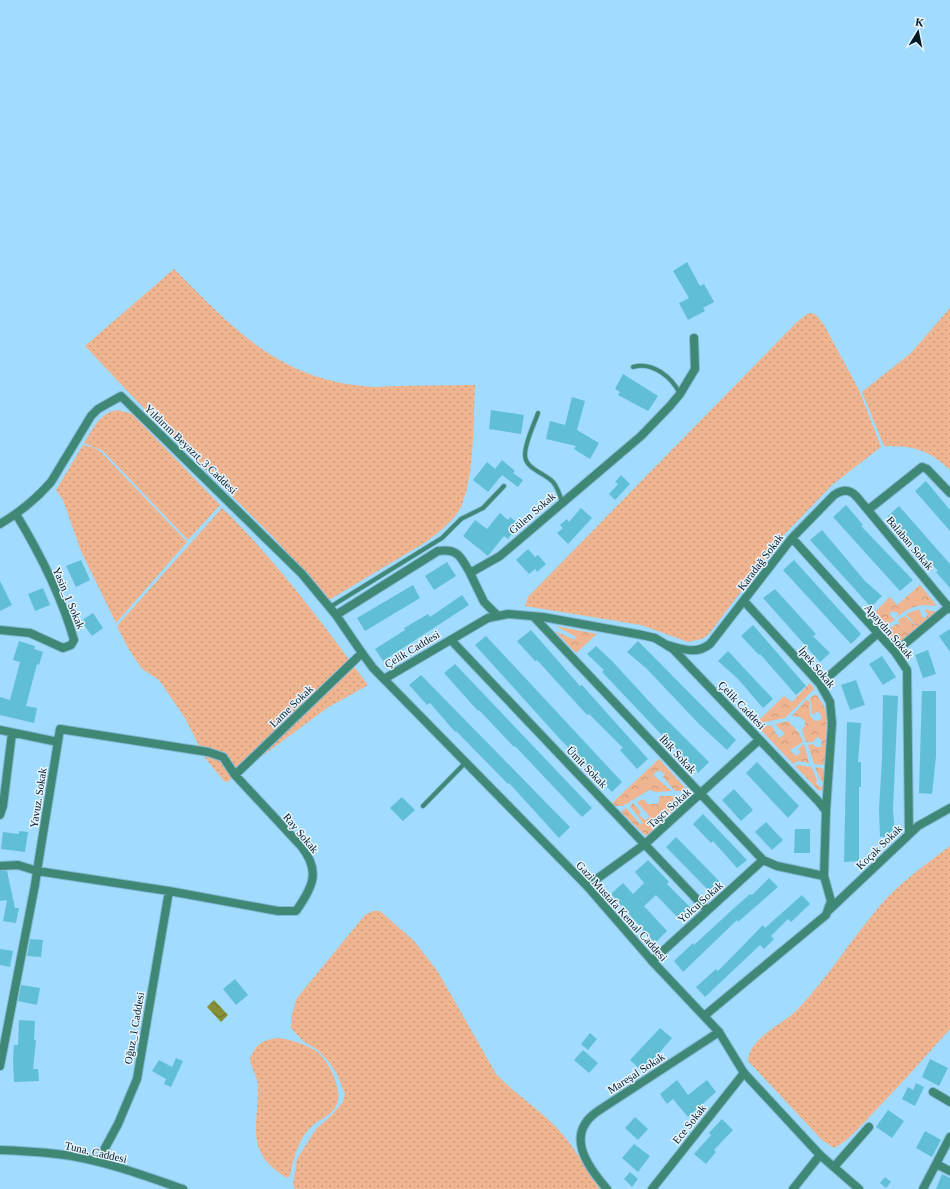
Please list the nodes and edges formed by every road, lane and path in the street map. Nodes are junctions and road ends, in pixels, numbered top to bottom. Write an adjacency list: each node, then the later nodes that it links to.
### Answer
1 (694, 338): 3 (street, Gülen Sokak)
2 (633, 367): 3 (lane)
3 (680, 394): 7 (street, Gülen Sokak)
4 (538, 413): 7 (lane)
5 (504, 486): 14 (lane)
6 (950, 494): 8 (street)
7 (562, 502): 12 (street, Gülen Sokak)
8 (868, 510): 11 (street, Karadağ Sokak); 15 (street, Balaban Sokak)
9 (16, 514): 10 (street, Yıldırım Beyazıt_3 Caddesi); 14 (street, Yıldırım Beyazıt_3 Caddesi); 19 (street, Yasin_1 Sokak)
10 (0, 524)
11 (792, 538): 13 (street, Karadağ Sokak); 20 (street, Apaydın Sokak)
12 (470, 573): 16 (street); 17 (street)
13 (744, 601): 22 (street, Karadağ Sokak); 26 (street, İpek Sokak)
14 (330, 607): 16 (street, Yıldırım Beyazıt_3 Caddesi)
15 (950, 607): 23 (street)
16 (336, 615): 24 (street, Yıldırım Beyazıt_3 Caddesi)
17 (497, 615): 18 (street, Çelik Caddesi); 21 (street, Çelik Caddesi)
18 (534, 617): 22 (street, Çelik Caddesi); 34 (street, İbik Sokak)
19 (0, 630)
20 (877, 634): 23 (street, Apaydın Sokak); 26 (street)
21 (450, 640): 25 (street, Çelik Caddesi); 40 (street, Ümit Sokak)
22 (667, 644): 30 (street, Çelik Caddesi)
23 (895, 652): 39 (street, Apaydın Sokak)
24 (362, 653): 25 (street, Gazi Mustafa Kemal Caddesi); 33 (street, Lame Sokak)
25 (384, 679): 32 (street, Gazi Mustafa Kemal Caddesi)
26 (820, 684): 37 (street, İpek Sokak)
27 (60, 729): 31 (street, Yavuz. Sokak); 33 (street, Ray Sokak)
28 (0, 730): 29 (street)
29 (12, 733): 31 (street); 38 (street)
30 (759, 740): 34 (street, Taşcı Sokak); 37 (street, Çelik Caddesi)
31 (58, 742): 43 (street, Yavuz. Sokak)
32 (465, 763): 35 (lane); 45 (street, Gazi Mustafa Kemal Caddesi)
33 (235, 775): 46 (street, Ray Sokak)
34 (701, 794): 40 (street, Taşcı Sokak); 41 (street, İbik Sokak)
35 (423, 806)
36 (950, 808): 39 (street, Koçak Sokak)
37 (826, 811): 44 (street)
38 (0, 815)
39 (909, 834): 48 (street, Koçak Sokak)
40 (645, 844): 45 (street, Taşcı Sokak); 47 (street, Ümit Sokak)
41 (763, 860): 44 (street, İbik Sokak); 47 (street, Yolcu Sokak)
42 (0, 866): 43 (street, Ray Sokak)
43 (37, 871): 46 (street, Ray Sokak); 52 (street, Yavuz. Sokak)
44 (824, 876): 48 (street)
45 (587, 886): 49 (street, Gazi Mustafa Kemal Caddesi)
46 (169, 891): 60 (street, Oğuz_1 Caddesi)
47 (707, 910): 49 (street, Yolcu Sokak)
48 (829, 910): 50 (street)
49 (652, 961): 50 (street, Gazi Mustafa Kemal Caddesi)
50 (704, 1016): 51 (street, Gazi Mustafa Kemal Caddesi)
51 (719, 1032): 53 (street, Gazi Mustafa Kemal Caddesi); 65 (street, Mareşal Sokak)
52 (0, 1066)
53 (744, 1073): 59 (street, Gazi Mustafa Kemal Caddesi); 66 (street, Ece Sokak)
54 (933, 1092): 55 (street)
55 (950, 1102)
56 (869, 1127): 62 (street)
57 (950, 1137): 61 (street)
58 (0, 1150): 60 (street, Tuna. Caddesi)
59 (820, 1155): 62 (street, Gazi Mustafa Kemal Caddesi); 67 (street)
60 (98, 1162): 64 (street, Tuna. Caddesi)
61 (936, 1164): 63 (street); 69 (street)
62 (834, 1167): 68 (street, Gazi Mustafa Kemal Caddesi)
63 (950, 1171)
64 (184, 1189)
65 (607, 1189)
66 (652, 1189)
67 (793, 1189)
68 (859, 1189)
69 (923, 1189)

